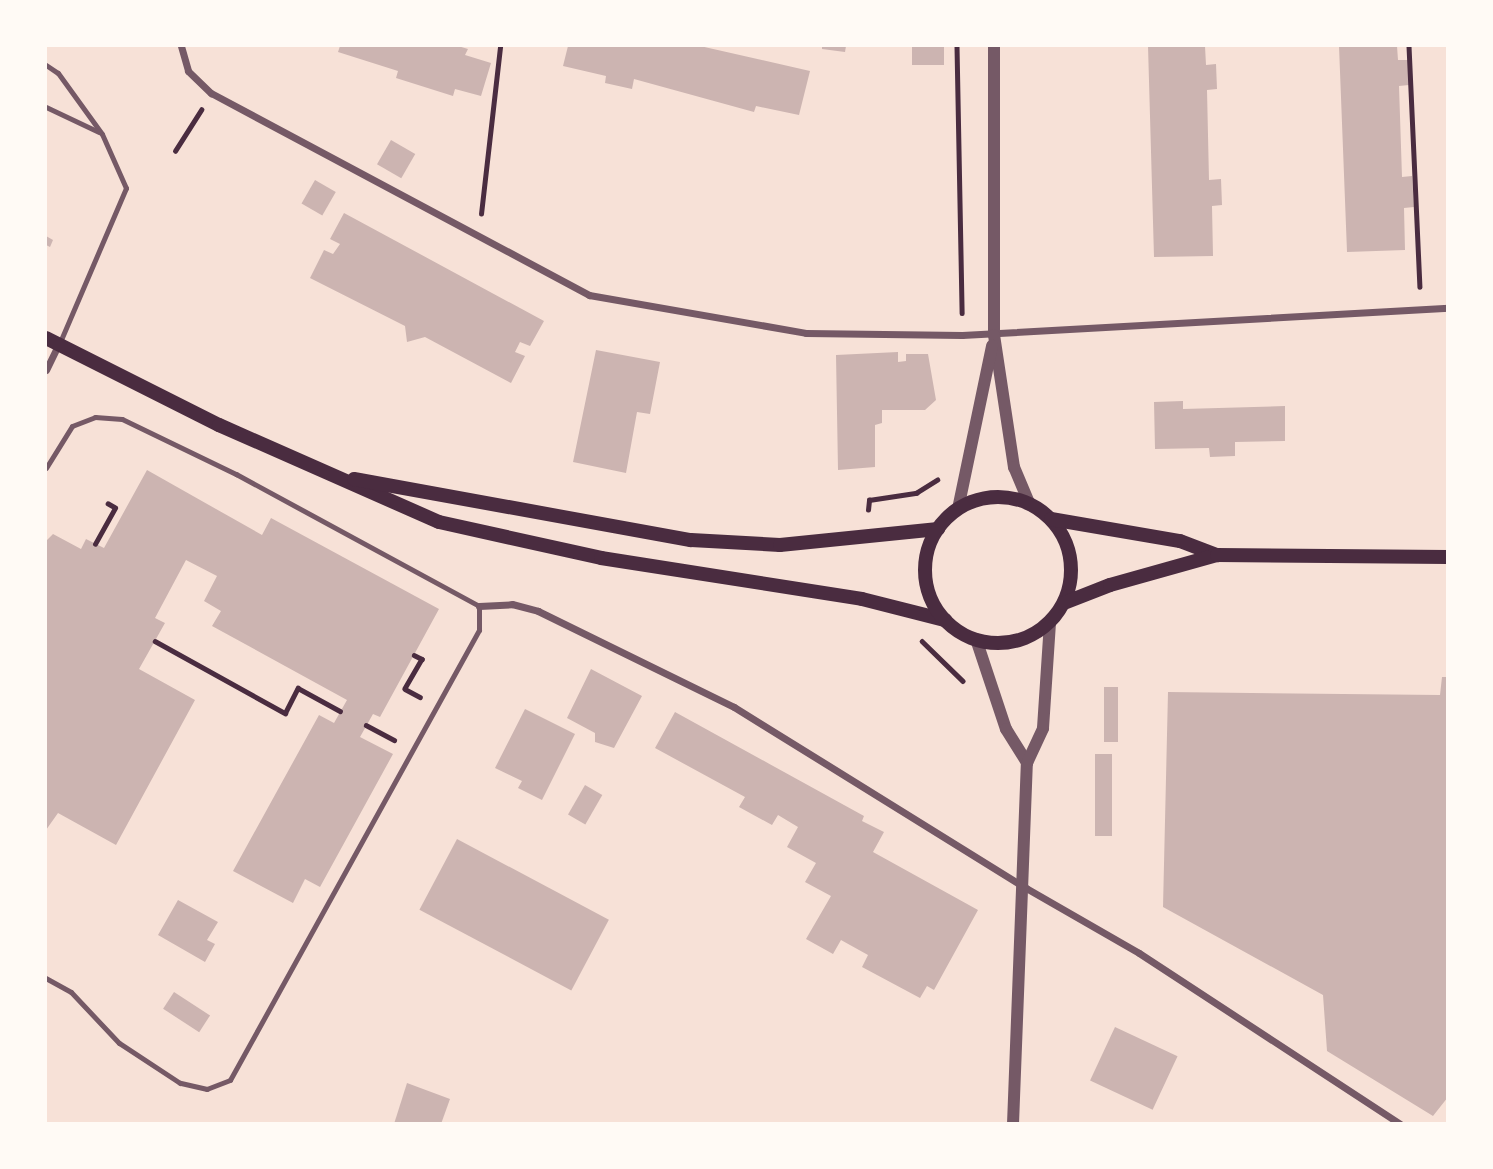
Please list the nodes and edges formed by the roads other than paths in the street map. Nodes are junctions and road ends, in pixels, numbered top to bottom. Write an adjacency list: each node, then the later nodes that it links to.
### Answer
1 (181, 46): 7 (street)
2 (994, 46): 7 (street)
3 (46, 65): 5 (lane)
4 (46, 107): 5 (lane)
5 (102, 134): 8 (lane)
6 (1447, 308): 7 (street)
7 (994, 335): 12 (street); 13 (street)
8 (52, 342): 9 (street); 11 (main road)
9 (46, 370)
10 (46, 468): 19 (lane)
11 (329, 475): 15 (main road); 20 (main road)
12 (1030, 505): 13 (main road); 14 (main road)
13 (958, 509): 15 (main road)
14 (1051, 519): 16 (main road); 18 (main road)
15 (938, 529): 20 (main road)
16 (1217, 555): 17 (main road); 18 (main road)
17 (1447, 557)
18 (1063, 603): 21 (main road)
19 (479, 606): 24 (street); 25 (lane)
20 (945, 620): 22 (main road)
21 (1050, 622): 22 (main road); 23 (street)
22 (976, 639): 23 (street)
23 (1027, 763): 24 (street)
24 (1026, 888): 26 (street); 27 (street)
25 (46, 978)
26 (1013, 1124)
27 (1400, 1124)

